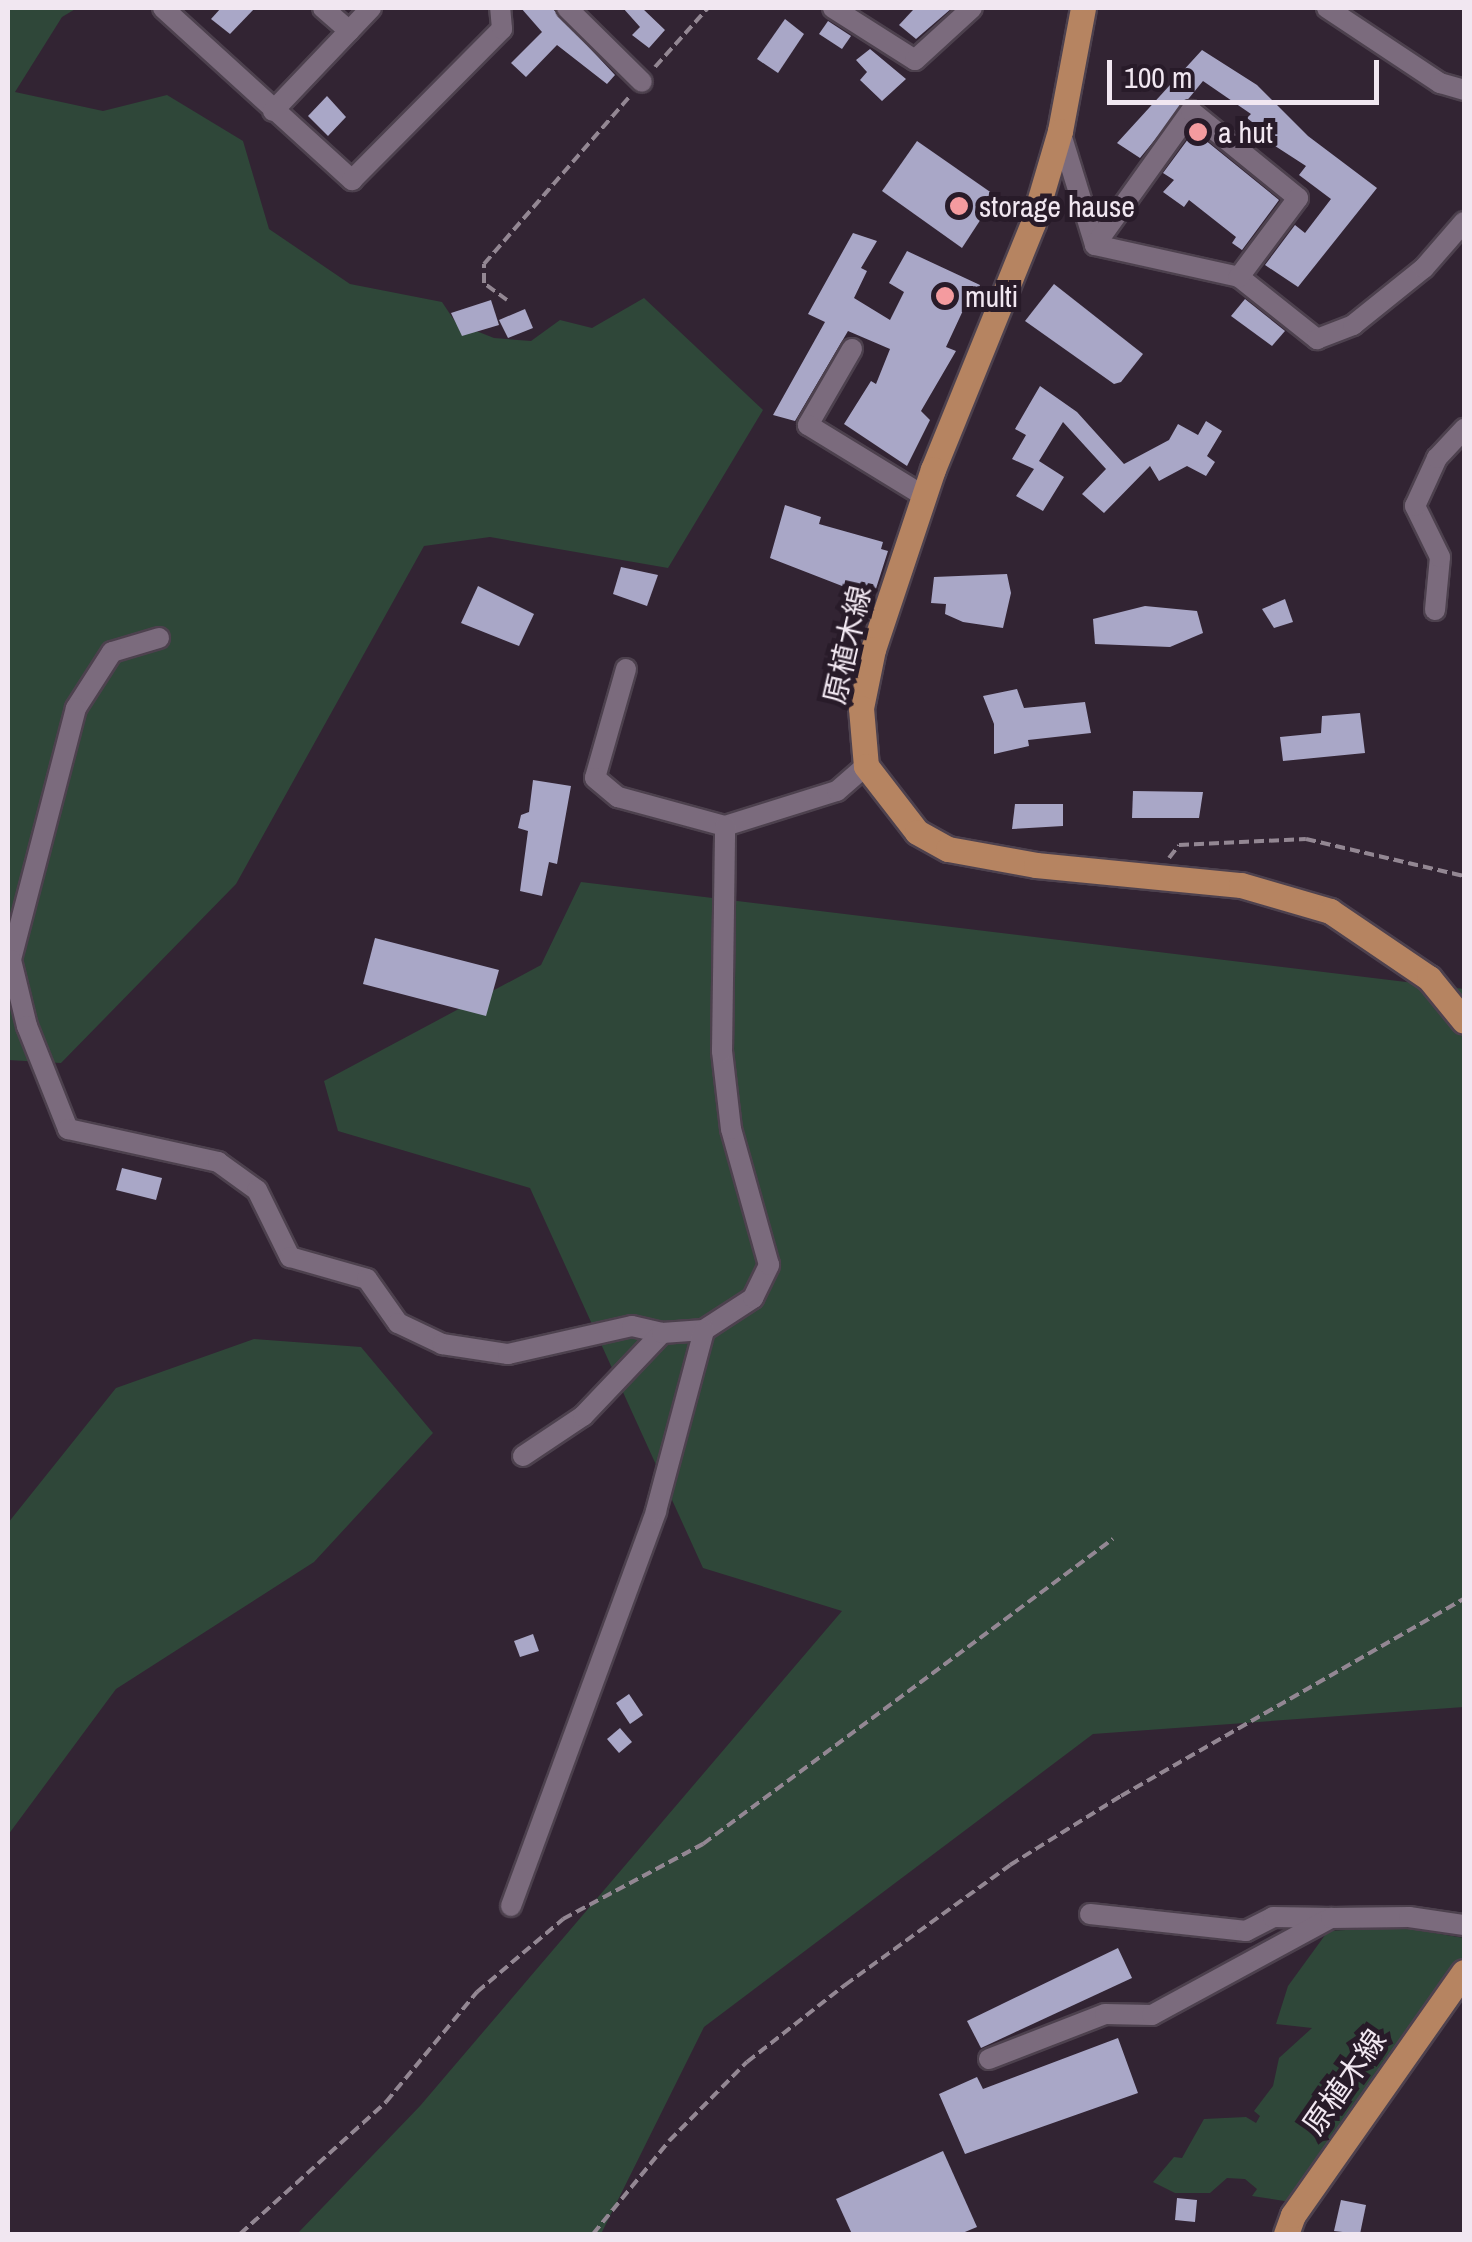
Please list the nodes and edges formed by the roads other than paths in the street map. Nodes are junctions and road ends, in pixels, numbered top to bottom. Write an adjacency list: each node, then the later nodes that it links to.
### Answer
1 (324, 8): 10 (street)
2 (371, 8): 10 (street)
3 (500, 8): 13 (street)
4 (567, 8): 11 (street)
5 (833, 8): 6 (street)
6 (972, 8)
7 (1082, 8): 14 (main road, 原植木線)
8 (1327, 8): 12 (street)
9 (176, 11): 13 (street)
10 (350, 30): 13 (street)
11 (642, 82)
12 (1464, 90)
13 (273, 111)
14 (1060, 131): 16 (street); 20 (main road, 原植木線)
15 (1464, 222): 17 (street)
16 (1094, 245): 17 (street); 17 (street)
17 (1239, 277)
18 (852, 349): 20 (street)
19 (1464, 429): 21 (street)
20 (924, 496): 24 (main road, 原植木線)
21 (1435, 610)
22 (159, 638): 28 (street)
23 (626, 669): 25 (street)
24 (866, 766): 25 (street); 26 (main road)
25 (725, 826): 27 (street)
26 (1464, 1021)
27 (704, 1330): 28 (street); 30 (street)
28 (662, 1334): 29 (street)
29 (523, 1456)
30 (511, 1906)
31 (1090, 1914): 32 (street)
32 (1331, 1918): 33 (street); 35 (street)
33 (1464, 1925)
34 (1464, 1972): 36 (main road, 原植木線)
35 (989, 2059)
36 (1293, 2234)

